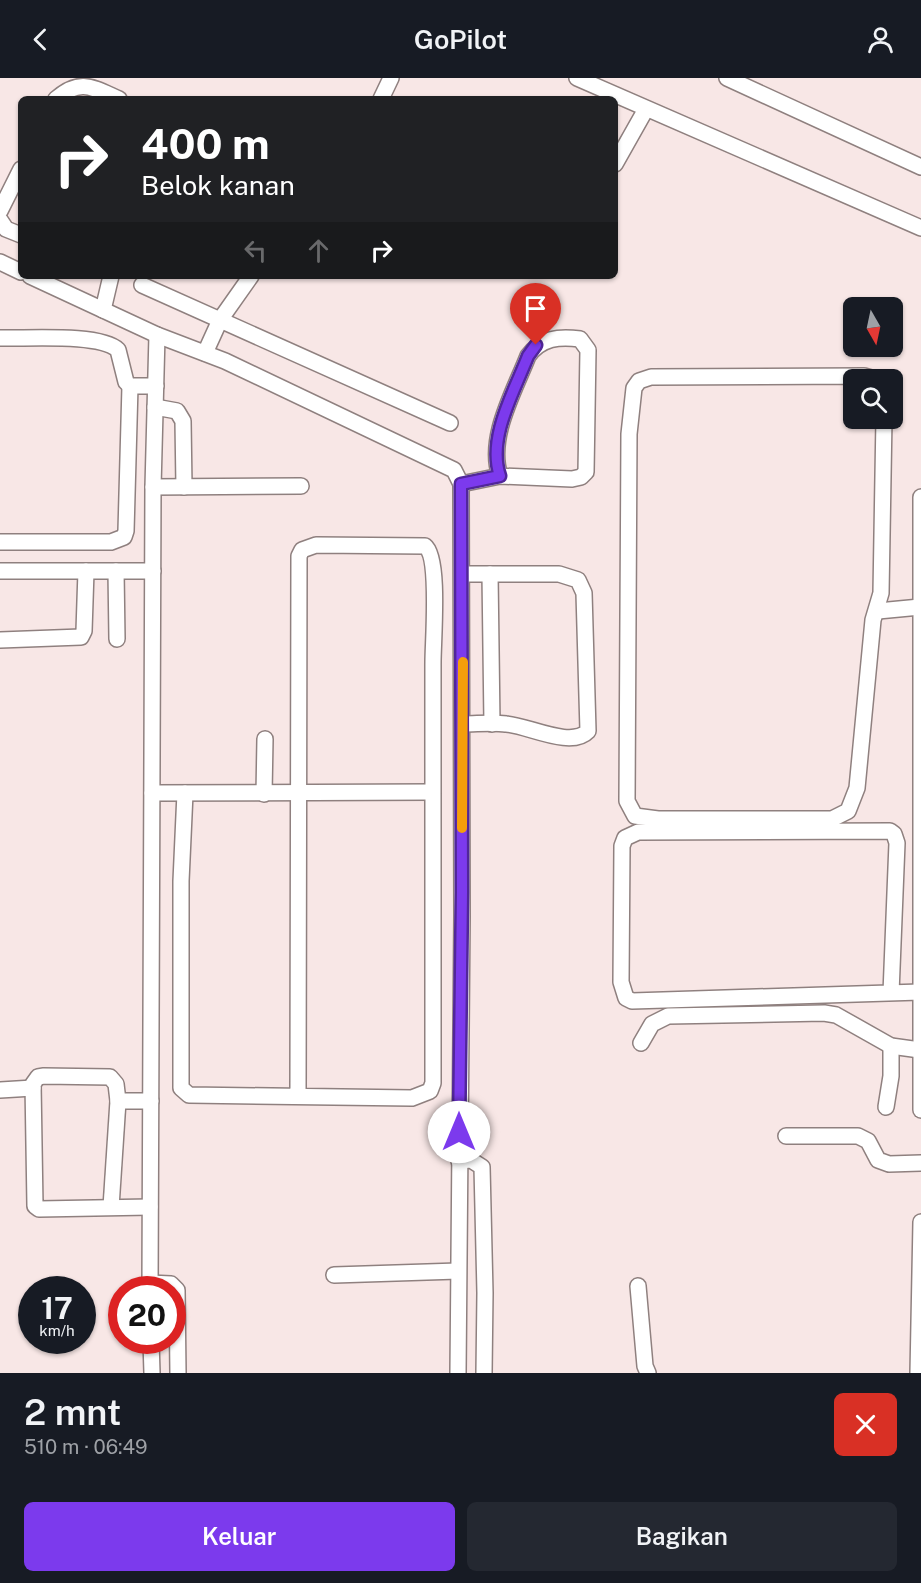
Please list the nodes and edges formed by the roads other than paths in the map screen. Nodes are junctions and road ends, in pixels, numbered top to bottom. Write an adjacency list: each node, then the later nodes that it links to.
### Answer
1 (391, 78): 6 (lane)
2 (577, 78): 7 (lane)
3 (727, 78): 11 (lane)
4 (59, 96): 5 (lane)
5 (112, 96)
6 (382, 96)
7 (617, 96)
8 (618, 96): 9 (lane)
9 (646, 109): 10 (lane); 15 (lane)
10 (618, 160)
11 (921, 167)
12 (18, 175): 13 (lane)
13 (0, 211)
14 (0, 220): 16 (lane)
15 (921, 228)
16 (18, 234)
17 (0, 262): 18 (lane)
18 (18, 271)
19 (36, 279): 23 (lane)
20 (110, 279): 23 (lane)
21 (249, 279): 24 (lane)
22 (142, 285): 24 (lane)
23 (103, 310): 25 (lane)
24 (220, 320): 27 (lane); 32 (lane)
25 (157, 335): 27 (lane); 30 (lane)
26 (0, 338): 29 (lane)
27 (205, 353): 35 (lane)
28 (843, 376): 48 (lane)
29 (130, 386): 30 (lane); 40 (lane)
30 (156, 386): 31 (lane)
31 (155, 407): 37 (lane); 38 (lane)
32 (450, 423)
33 (884, 429): 48 (lane)
34 (500, 476): 34 (lane); 35 (lane)
35 (461, 484): 45 (lane)
36 (301, 486): 38 (lane)
37 (153, 487): 38 (lane); 44 (lane)
38 (184, 487)
39 (921, 496): 47 (lane)
40 (0, 542)
41 (0, 571): 42 (lane)
42 (86, 571): 43 (lane); 50 (lane)
43 (116, 571): 44 (lane); 49 (lane)
44 (153, 571): 56 (lane)
45 (463, 574): 46 (lane); 51 (lane)
46 (490, 574): 52 (lane); 52 (lane)
47 (920, 607): 48 (lane); 54 (lane)
48 (878, 611)
49 (117, 639)
50 (0, 640)
51 (463, 724): 52 (lane); 74 (lane)
52 (492, 724)
53 (265, 739): 58 (lane)
54 (921, 754): 60 (lane)
55 (431, 792): 59 (lane); 59 (lane); 68 (lane)
56 (152, 793): 57 (lane); 70 (lane)
57 (185, 793): 58 (lane); 68 (lane)
58 (264, 794): 59 (lane)
59 (301, 794): 68 (lane)
60 (920, 992): 61 (lane); 64 (lane)
61 (891, 993): 61 (lane)
62 (641, 1043): 63 (lane)
63 (891, 1046): 64 (lane); 71 (lane)
64 (920, 1050): 65 (lane)
65 (921, 1075): 72 (lane)
66 (33, 1088): 67 (lane); 69 (lane); 76 (lane)
67 (0, 1089)
68 (298, 1096)
69 (118, 1101): 70 (lane); 76 (lane)
70 (151, 1101): 77 (lane)
71 (886, 1107)
72 (921, 1110)
73 (786, 1136): 75 (lane)
74 (459, 1161): 79 (lane); 89 (lane)
75 (921, 1162)
76 (111, 1207): 77 (lane)
77 (150, 1207): 81 (lane)
78 (921, 1222): 83 (lane)
79 (458, 1271): 80 (lane); 88 (lane)
80 (334, 1275)
81 (150, 1276)
82 (638, 1286): 90 (lane)
83 (920, 1352): 91 (lane)
84 (151, 1354): 86 (lane)
85 (178, 1354): 87 (lane)
86 (152, 1373)
87 (178, 1373)
88 (458, 1373)
89 (483, 1373)
90 (648, 1373)
91 (919, 1373)

